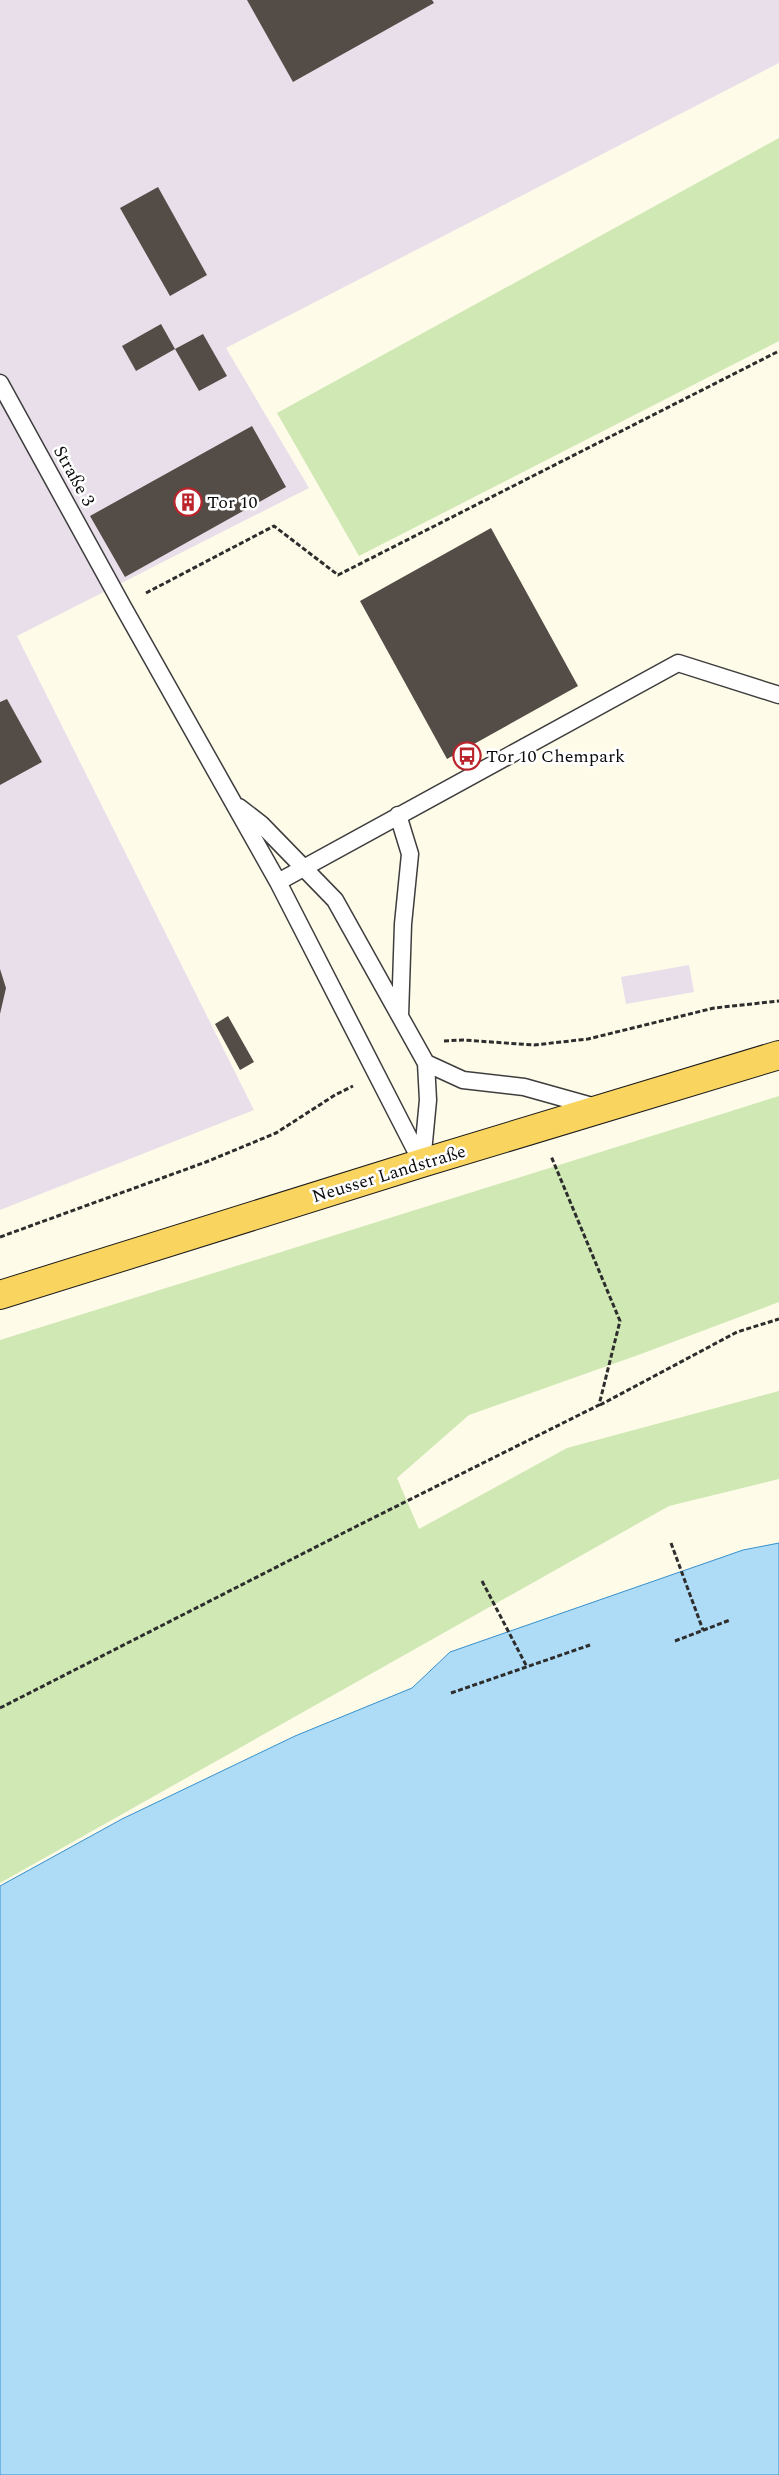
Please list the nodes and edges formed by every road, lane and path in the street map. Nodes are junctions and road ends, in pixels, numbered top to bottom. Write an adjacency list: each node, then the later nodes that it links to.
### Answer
1 (779, 351): 3 (path)
2 (0, 383): 3 (lane, Straße 3)
3 (122, 605): 5 (lane, Straße 3)
4 (779, 695): 6 (lane)
5 (234, 803): 7 (lane); 8 (lane, Straße 3)
6 (398, 816): 7 (lane); 9 (lane)
7 (304, 867): 8 (lane); 9 (lane)
8 (278, 882): 14 (lane, Straße 3)
9 (400, 1017): 11 (lane)
10 (779, 1055): 12 (main road, Neusser Landstraße)
11 (426, 1064): 12 (lane); 14 (lane)
12 (602, 1108): 13 (main road, Neusser Landstraße)
13 (540, 1128): 14 (main road, Neusser Landstraße); 17 (path)
14 (422, 1163): 15 (main road, Neusser Landstraße)
15 (0, 1295)
16 (779, 1319): 17 (path)
17 (599, 1405): 26 (path)
18 (670, 1543): 21 (path)
19 (482, 1581): 24 (path)
20 (730, 1620): 21 (path)
21 (703, 1630): 22 (path)
22 (675, 1641)
23 (590, 1645): 24 (path)
24 (527, 1667): 25 (path)
25 (451, 1694)
26 (0, 1708)

